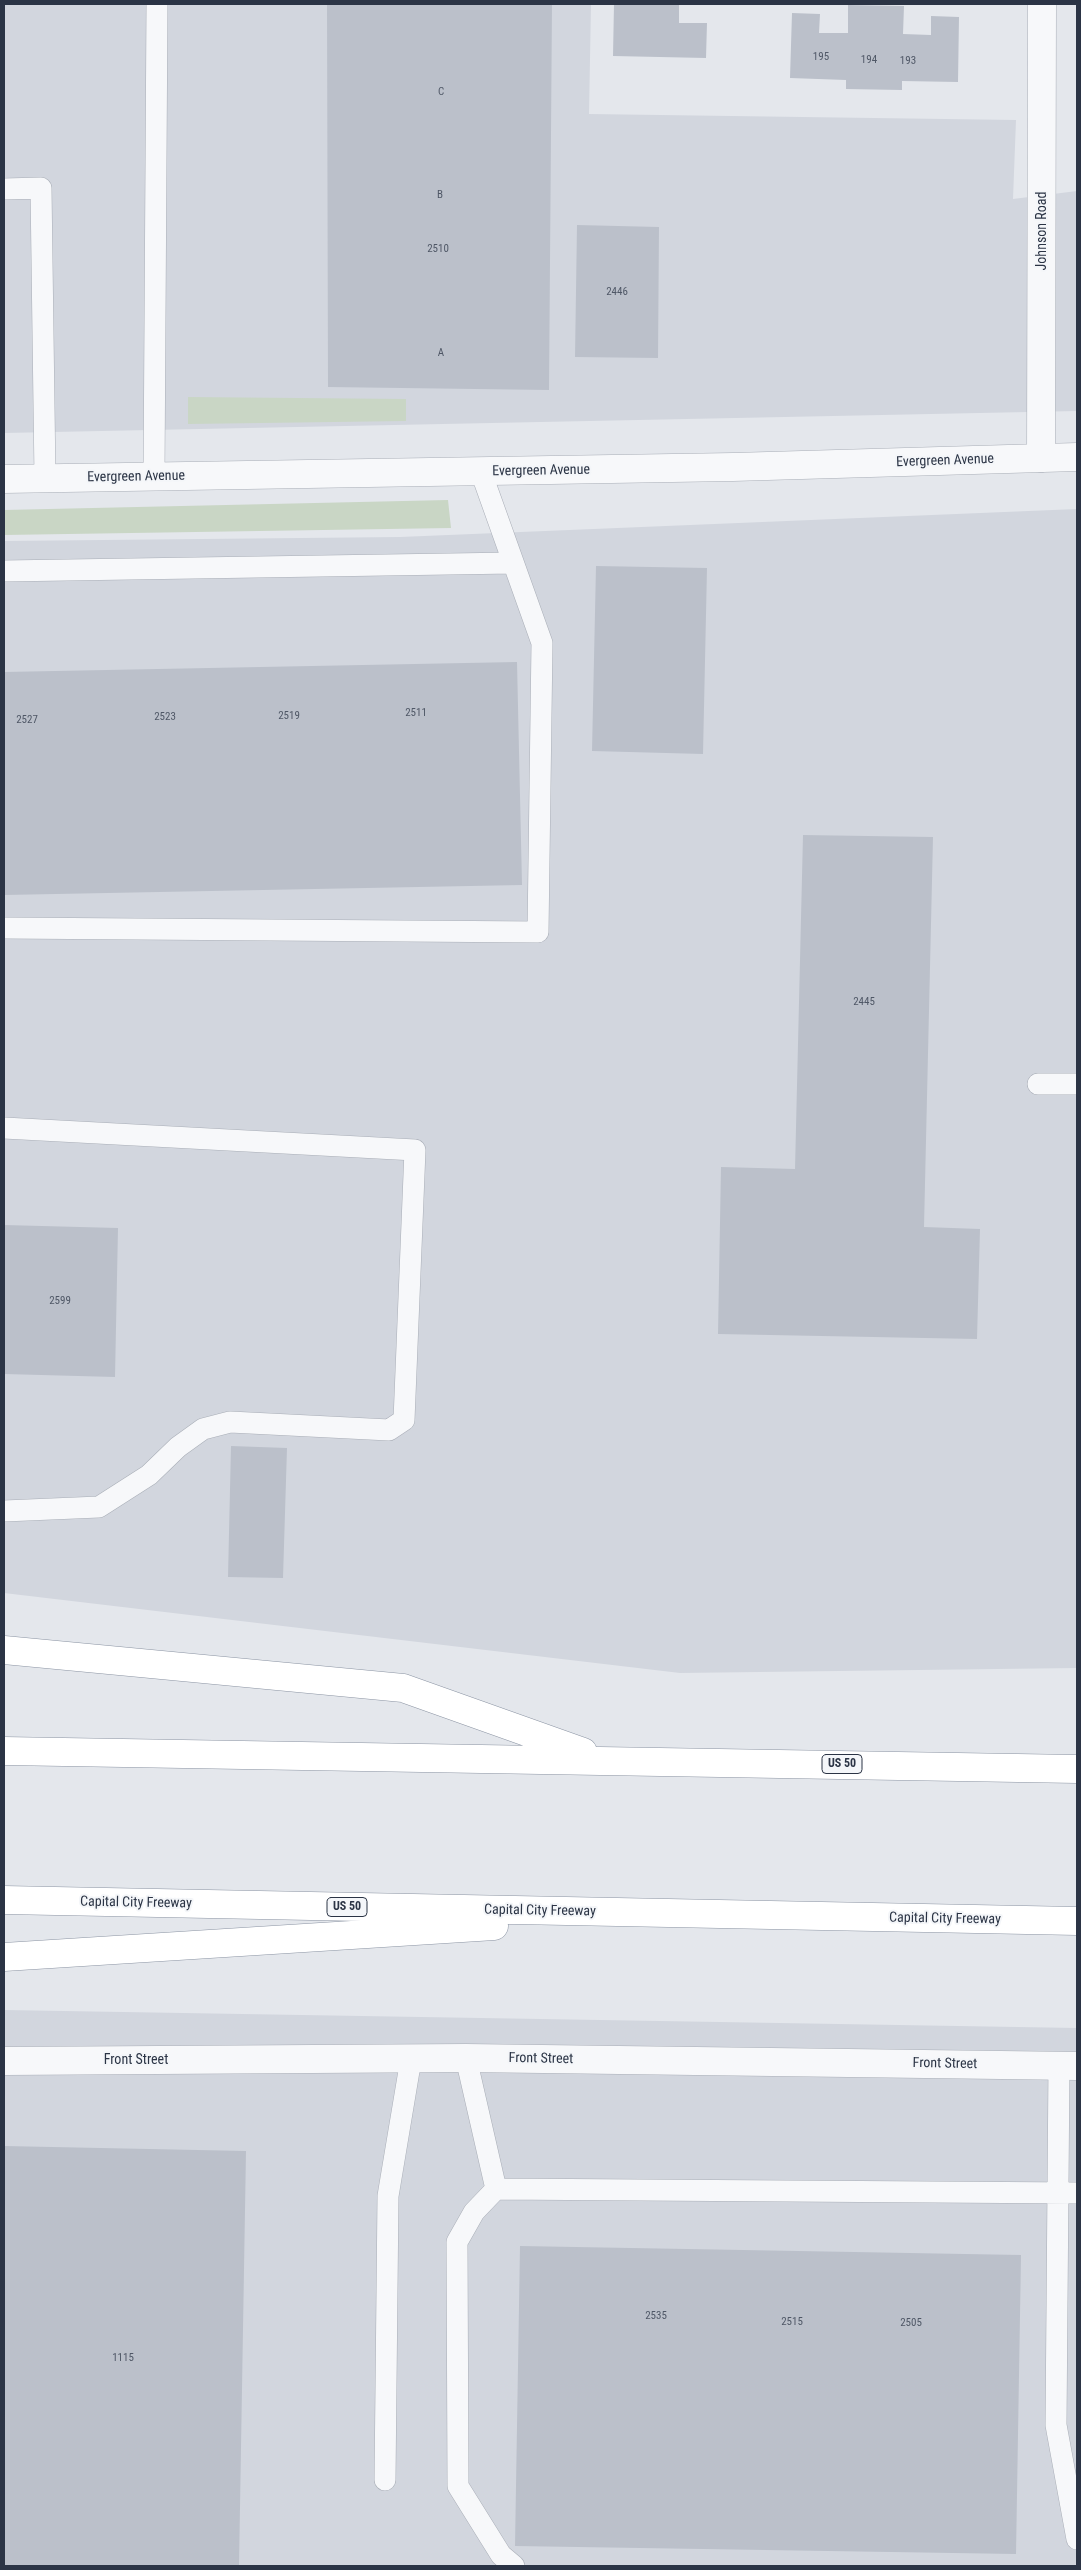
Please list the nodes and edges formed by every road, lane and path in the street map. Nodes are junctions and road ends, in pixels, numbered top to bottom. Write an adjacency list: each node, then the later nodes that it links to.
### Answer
1 (157, 4): 7 (lane)
2 (1042, 4): 5 (street, Johnson Road)
3 (4, 189): 8 (lane)
4 (1077, 457): 5 (street, Evergreen Avenue)
5 (1041, 458): 6 (street, Evergreen Avenue)
6 (481, 472): 7 (street, Evergreen Avenue); 10 (lane)
7 (154, 477): 8 (street, Evergreen Avenue)
8 (45, 478): 9 (street, Evergreen Avenue)
9 (4, 479)
10 (513, 563): 11 (lane); 12 (lane)
11 (4, 571)
12 (4, 928)
13 (1038, 1084): 14 (lane)
14 (1077, 1084)
15 (4, 1128): 16 (lane)
16 (4, 1511)
17 (4, 1650): 19 (highway)
18 (4, 1751): 19 (highway, US 50)
19 (606, 1760): 20 (highway, US 50)
20 (1077, 1769)
21 (4, 1900): 22 (highway, Capital City Freeway / US 50)
22 (690, 1914): 23 (highway, Capital City Freeway / US 50); 24 (highway)
23 (1077, 1922)
24 (4, 1957)
25 (466, 2058): 26 (street, Front Street); 28 (street, Front Street); 29 (lane)
26 (411, 2059): 27 (street, Front Street); 31 (lane)
27 (4, 2061)
28 (1068, 2066): 30 (lane)
29 (496, 2189): 30 (lane); 33 (lane)
30 (1068, 2193): 32 (lane)
31 (385, 2480)
32 (1077, 2539)
33 (514, 2566)

